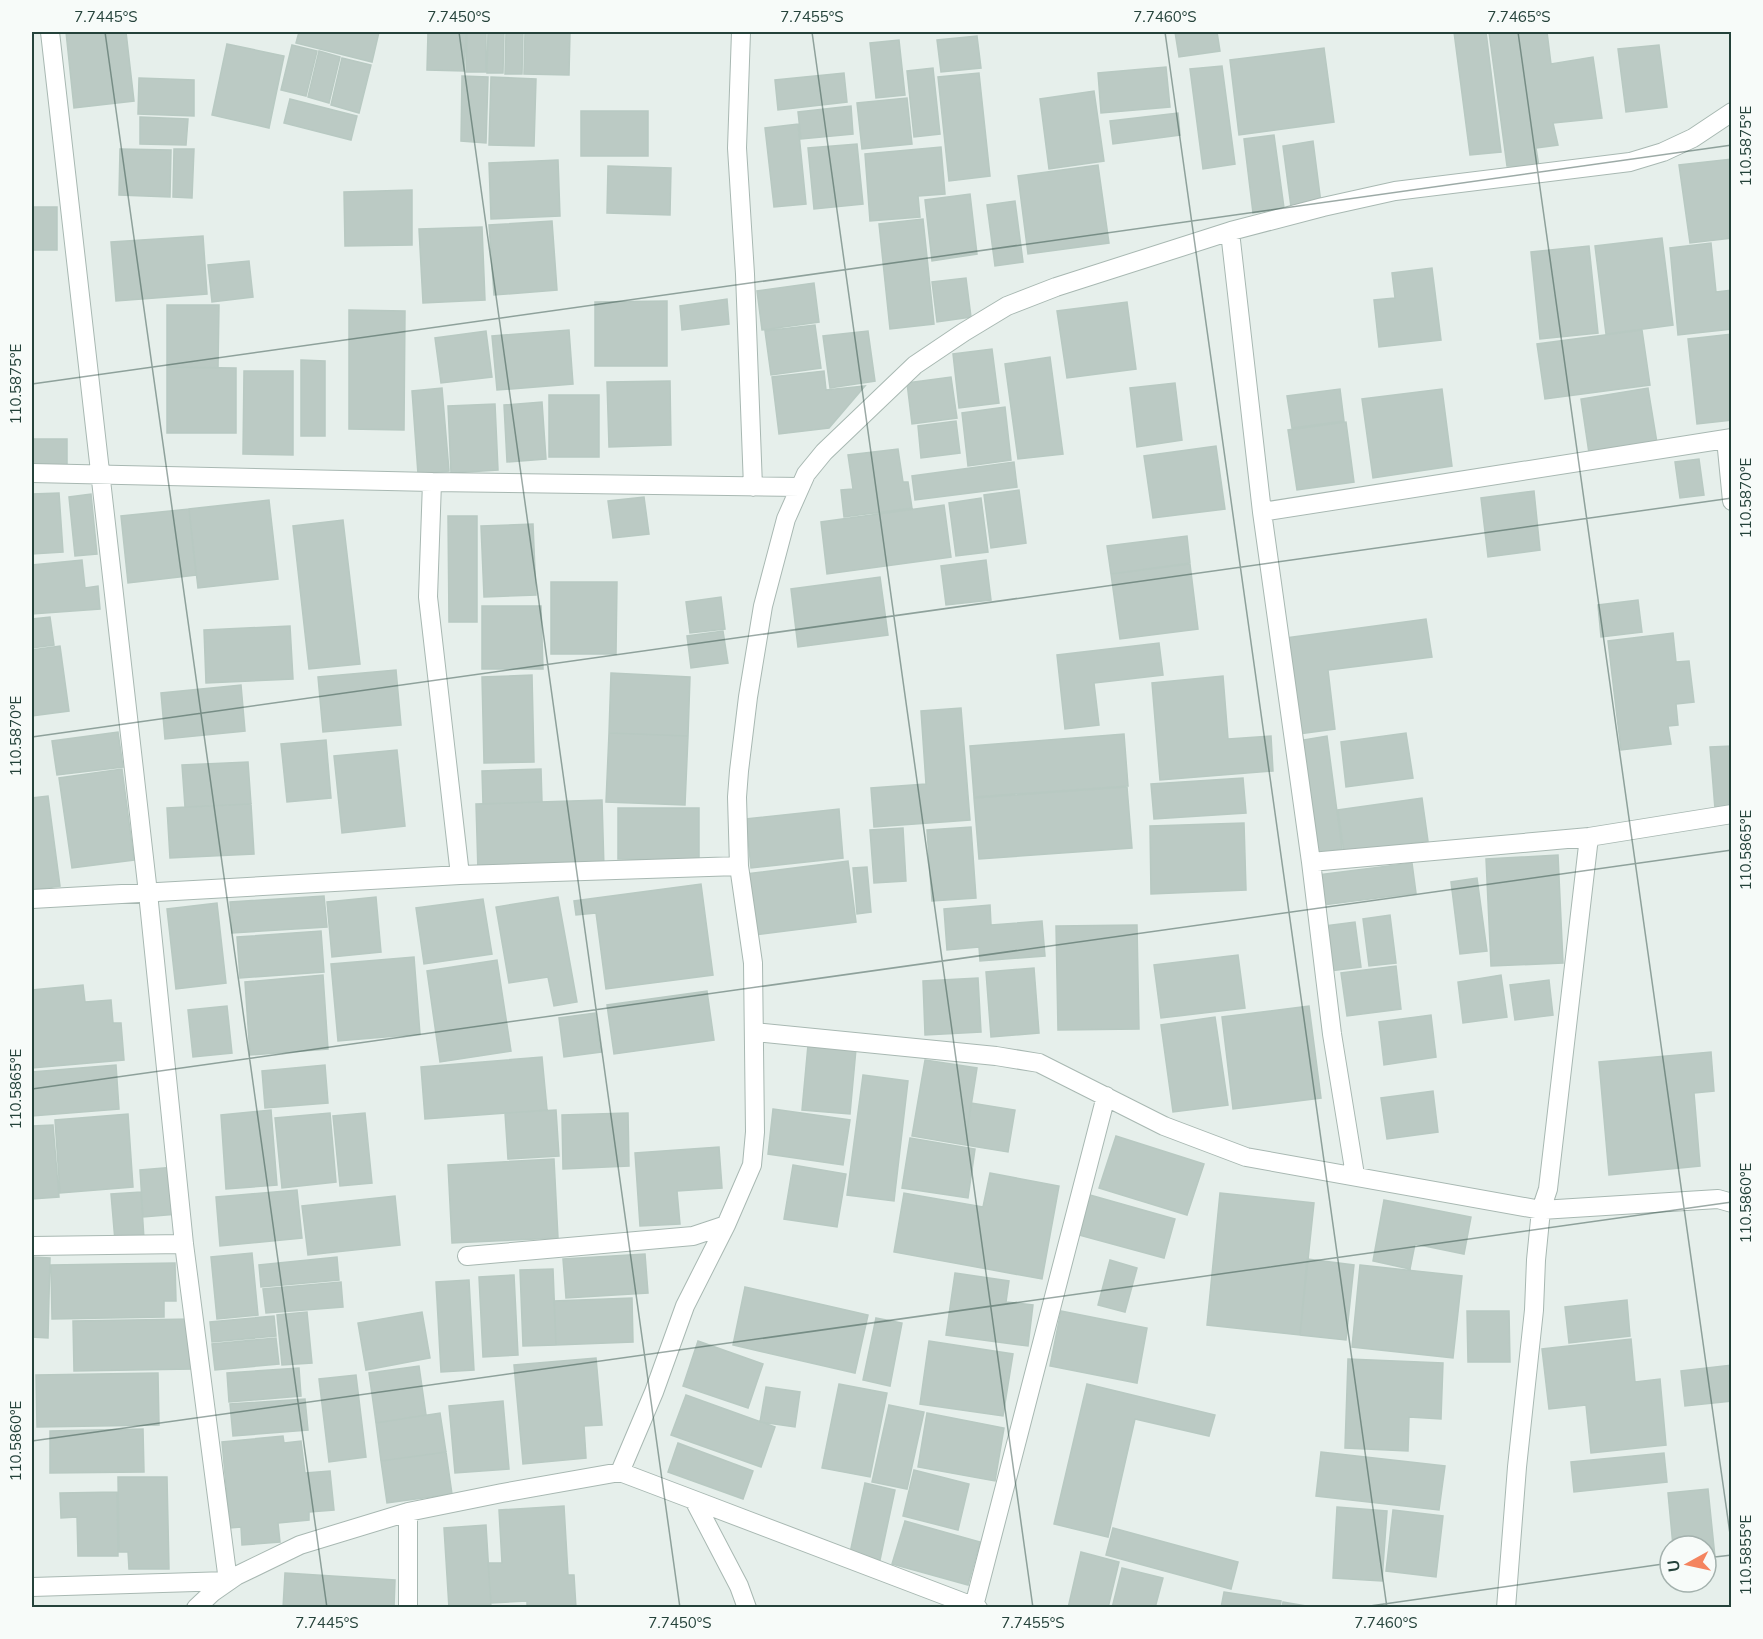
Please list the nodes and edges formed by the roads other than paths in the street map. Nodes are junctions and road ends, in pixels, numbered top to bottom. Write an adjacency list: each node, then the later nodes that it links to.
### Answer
1 (50, 32): 7 (street)
2 (741, 32): 9 (street)
3 (1731, 112): 4 (street)
4 (1230, 232): 10 (street); 12 (street)
5 (1729, 438): 11 (street); 12 (street)
6 (32, 473): 7 (street)
7 (101, 475): 8 (street); 18 (street)
8 (432, 482): 9 (street); 17 (street)
9 (753, 487): 10 (street)
10 (800, 487): 16 (street)
11 (1731, 501)
12 (1262, 512): 15 (street)
13 (1731, 814): 14 (street)
14 (1588, 837): 15 (street); 24 (street)
15 (1311, 862): 22 (street)
16 (739, 866): 17 (street); 20 (street)
17 (460, 875): 18 (street)
18 (148, 893): 19 (street); 26 (street)
19 (32, 899)
20 (755, 1032): 21 (street); 25 (street)
21 (1106, 1096): 22 (street); 34 (street)
22 (1355, 1175): 24 (street)
23 (1731, 1203): 24 (street)
24 (1540, 1209): 38 (street)
25 (726, 1225): 28 (street); 29 (street)
26 (184, 1244): 27 (street); 32 (street)
27 (32, 1246)
28 (467, 1256)
29 (620, 1472): 30 (street); 31 (street)
30 (694, 1500): 34 (street); 37 (street)
31 (408, 1512): 32 (street); 36 (street)
32 (228, 1581): 33 (street); 35 (street)
33 (32, 1587)
34 (976, 1607)
35 (196, 1608)
36 (408, 1608)
37 (747, 1608)
38 (1506, 1608)

